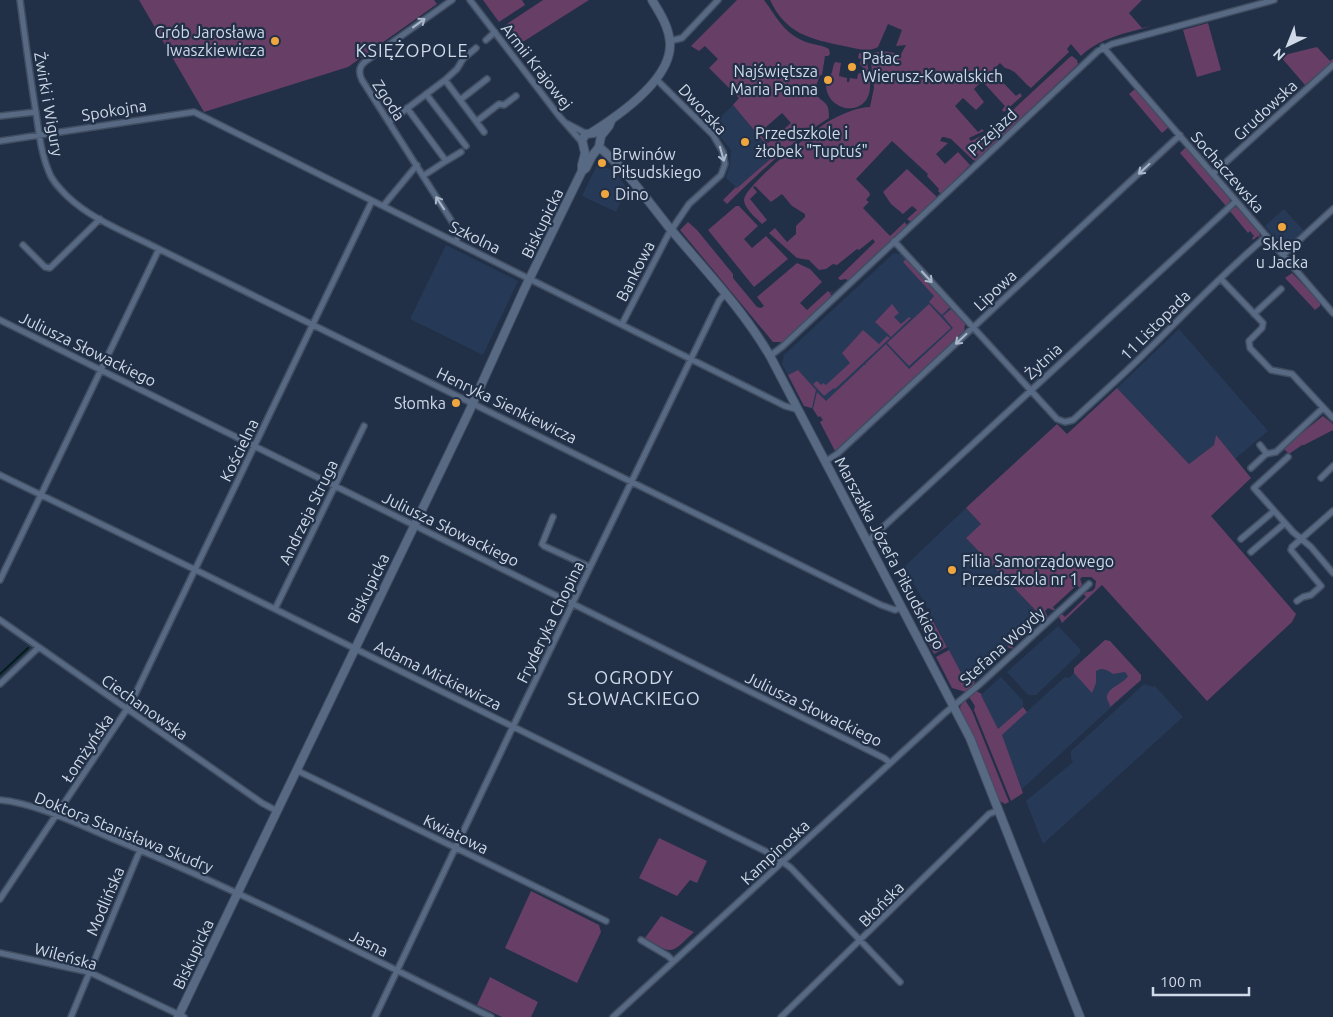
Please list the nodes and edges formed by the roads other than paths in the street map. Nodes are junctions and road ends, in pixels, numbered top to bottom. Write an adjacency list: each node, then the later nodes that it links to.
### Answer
1 (20, 0): 20 (street, Żwirki i Wigury)
2 (470, 0): 7 (street, Armii Krajowej)
3 (652, 0): 9 (main road)
4 (718, 0): 9 (street)
5 (1274, 0): 10 (street, Przejazd)
6 (450, 1): 25 (street, Zgoda, one-way to 6)
7 (495, 32): 8 (street); 26 (street, Armii Krajowej)
8 (486, 40)
9 (670, 41): 14 (main road, Biskupicka)
10 (1104, 47): 30 (street, Sochaczewska); 48 (street, Przejazd)
11 (476, 48): 15 (street)
12 (1333, 65): 39 (street, Grudowska)
13 (487, 79): 18 (street)
14 (656, 79): 24 (main road, Biskupicka); 46 (street, Dworska, one-way to 46)
15 (445, 80): 16 (street); 18 (street)
16 (426, 94): 19 (street); 33 (street)
17 (516, 96): 23 (street)
18 (460, 100): 23 (street)
19 (407, 108): 25 (street); 36 (street)
20 (36, 112): 22 (street); 29 (street, Żwirki i Wigury)
21 (194, 112): 29 (street, Spokojna); 41 (street, Szkolna)
22 (0, 116)
23 (476, 121): 27 (street)
24 (611, 121): 28 (main road, Biskupicka); 34 (main road, Biskupicka)
25 (389, 122): 37 (street, Zgoda)
26 (566, 123): 28 (street, Armii Krajowej); 32 (street, Armii Krajowej)
27 (484, 132)
28 (589, 133): 32 (main road); 34 (main road)
29 (39, 135): 31 (street, Spokojna); 45 (street, Żwirki i Wigury)
30 (1180, 135): 39 (street, Sochaczewska); 62 (street, Lipowa, one-way to 62)
31 (0, 141)
32 (583, 145): 34 (main road); 38 (main road, Biskupicka)
33 (466, 146)
34 (598, 146): 38 (main road, Biskupicka); 46 (main road, Marszałka Józefa Piłsudskiego)
35 (461, 152): 36 (street)
36 (446, 161): 40 (street)
37 (416, 166): 40 (street, Zgoda); 43 (street)
38 (582, 171): 53 (main road, Biskupicka)
39 (1213, 174): 42 (street, Sochaczewska)
40 (423, 176): 49 (street, Zgoda, one-way to 40)
41 (372, 201): 43 (street, Szkolna); 60 (street, Kościelna)
42 (1236, 201): 47 (street, Sochaczewska); 66 (street, Żytnia)
43 (383, 206): 49 (street, Szkolna)
44 (1333, 210): 52 (street)
45 (100, 220): 50 (street); 51 (street, Henryka Sienkiewicza)
46 (672, 230): 56 (main road, Marszałka Józefa Piłsudskiego); 61 (street, Bankowa)
47 (1267, 236): 52 (street, Sochaczewska); 54 (street, 11 Listopada)
48 (894, 241): 62 (street, one-way to 62); 63 (street, Przejazd)
49 (456, 242): 53 (street, Szkolna)
50 (23, 245)
51 (159, 249): 60 (street, Henryka Sienkiewicza); 65 (street)
52 (1283, 255): 57 (street, Sochaczewska)
53 (530, 279): 61 (street, Szkolna); 67 (main road, Biskupicka)
54 (1221, 279): 58 (street); 66 (street, 11 Listopada)
55 (1281, 289): 58 (street)
56 (725, 294): 63 (main road, Marszałka Józefa Piłsudskiego); 64 (street, Fryderyka Chopina)
57 (1333, 313)
58 (1254, 314): 68 (street)
59 (0, 320): 65 (street, Juliusza Słowackiego)
60 (313, 324): 67 (street, Henryka Sienkiewicza); 73 (street, Kościelna)
61 (622, 324): 64 (street, Szkolna)
62 (973, 327): 66 (street); 76 (street, Lipowa, one-way to 76)
63 (770, 356): 69 (main road, Marszałka Józefa Piłsudskiego)
64 (690, 359): 69 (street, Szkolna); 81 (street, Fryderyka Chopina)
65 (100, 369): 73 (street, Juliusza Słowackiego); 83 (street)
66 (1031, 390): 91 (street, Żytnia)
67 (473, 403): 81 (street, Henryka Sienkiewicza); 88 (main road, Biskupicka)
68 (1323, 408): 70 (street); 74 (street)
69 (799, 410): 76 (main road, Marszałka Józefa Piłsudskiego)
70 (1333, 418)
71 (364, 426): 82 (street, Andrzeja Struga)
72 (1260, 445): 74 (street)
73 (255, 446): 82 (street, Juliusza Słowackiego); 94 (street, Kościelna)
74 (1268, 454): 78 (street)
75 (1288, 457): 84 (street)
76 (826, 461): 91 (main road, Marszałka Józefa Piłsudskiego)
77 (1333, 466): 80 (street)
78 (1251, 468)
79 (0, 475): 83 (street, Adama Mickiewicza)
80 (1321, 478)
81 (631, 481): 93 (street, Fryderyka Chopina); 100 (street, Henryka Sienkiewicza)
82 (335, 486): 88 (street, Juliusza Słowackiego); 101 (street, Andrzeja Struga)
83 (41, 495): 94 (street, Adama Mickiewicza); 96 (street)
84 (1274, 510): 87 (street); 90 (street)
85 (1333, 511): 89 (street)
86 (553, 517): 93 (street)
87 (1285, 523): 89 (street); 92 (street)
88 (414, 524): 99 (street, Juliusza Słowackiego); 104 (main road, Biskupicka)
89 (1301, 538): 95 (street); 98 (street)
90 (1241, 539)
91 (868, 541): 100 (main road, Marszałka Józefa Piłsudskiego)
92 (1251, 552)
93 (590, 567): 99 (street, Fryderyka Chopina)
94 (196, 570): 101 (street, Adama Mickiewicza); 107 (street, Kościelna)
95 (1333, 573)
96 (0, 580)
97 (1089, 584): 106 (street, Stefana Woydy)
98 (1297, 601)
99 (573, 603): 108 (street, Fryderyka Chopina); 109 (street, Juliusza Słowackiego)
100 (902, 607): 106 (main road, Marszałka Józefa Piłsudskiego)
101 (275, 609): 104 (street, Adama Mickiewicza)
102 (0, 620): 103 (street, Ciechanowska)
103 (38, 648): 105 (street); 107 (street, Ciechanowska)
104 (354, 648): 108 (street, Adama Mickiewicza); 110 (main road, Biskupicka)
105 (0, 684)
106 (954, 706): 109 (street, Kampinoska); 112 (main road, Marszałka Józefa Piłsudskiego)
107 (127, 710): 113 (street, Ciechanowska); 114 (street, Łomżyńska)
108 (513, 726): 115 (street, Fryderyka Chopina); 117 (street, Adama Mickiewicza)
109 (890, 763): 117 (street, Kampinoska)
110 (296, 770): 113 (main road, Biskupicka); 115 (street, Kwiatowa)
111 (0, 800): 114 (street, Doktora Stanisława Skudry)
112 (999, 810): 122 (street, Błońska); 134 (main road, Marszałka Józefa Piłsudskiego)
113 (277, 811): 118 (main road, Biskupicka)
114 (56, 816): 116 (street, Doktora Stanisława Skudry); 119 (street, Łomżyńska)
115 (455, 848): 120 (street, Kwiatowa); 125 (street, Fryderyka Chopina)
116 (140, 850): 118 (street, Doktora Stanisława Skudry); 126 (street, Modlińska)
117 (783, 861): 122 (street, Adama Mickiewicza); 124 (street, Kampinoska)
118 (237, 892): 125 (street, Jasna); 128 (main road, Biskupicka)
119 (0, 899)
120 (606, 921)
121 (640, 940): 124 (street)
122 (862, 940): 127 (street, Adama Mickiewicza); 133 (street, Błońska)
123 (0, 953): 126 (street, Wileńska)
124 (674, 961): 132 (street, Kampinoska)
125 (397, 971): 130 (street, Fryderyka Chopina); 131 (street, Jasna)
126 (89, 972): 128 (street, Wileńska); 129 (street, Modlińska)
127 (900, 982)
128 (180, 1016)
129 (71, 1017)
130 (375, 1017)
131 (491, 1017)
132 (613, 1017)
133 (781, 1017)
134 (1080, 1017)

